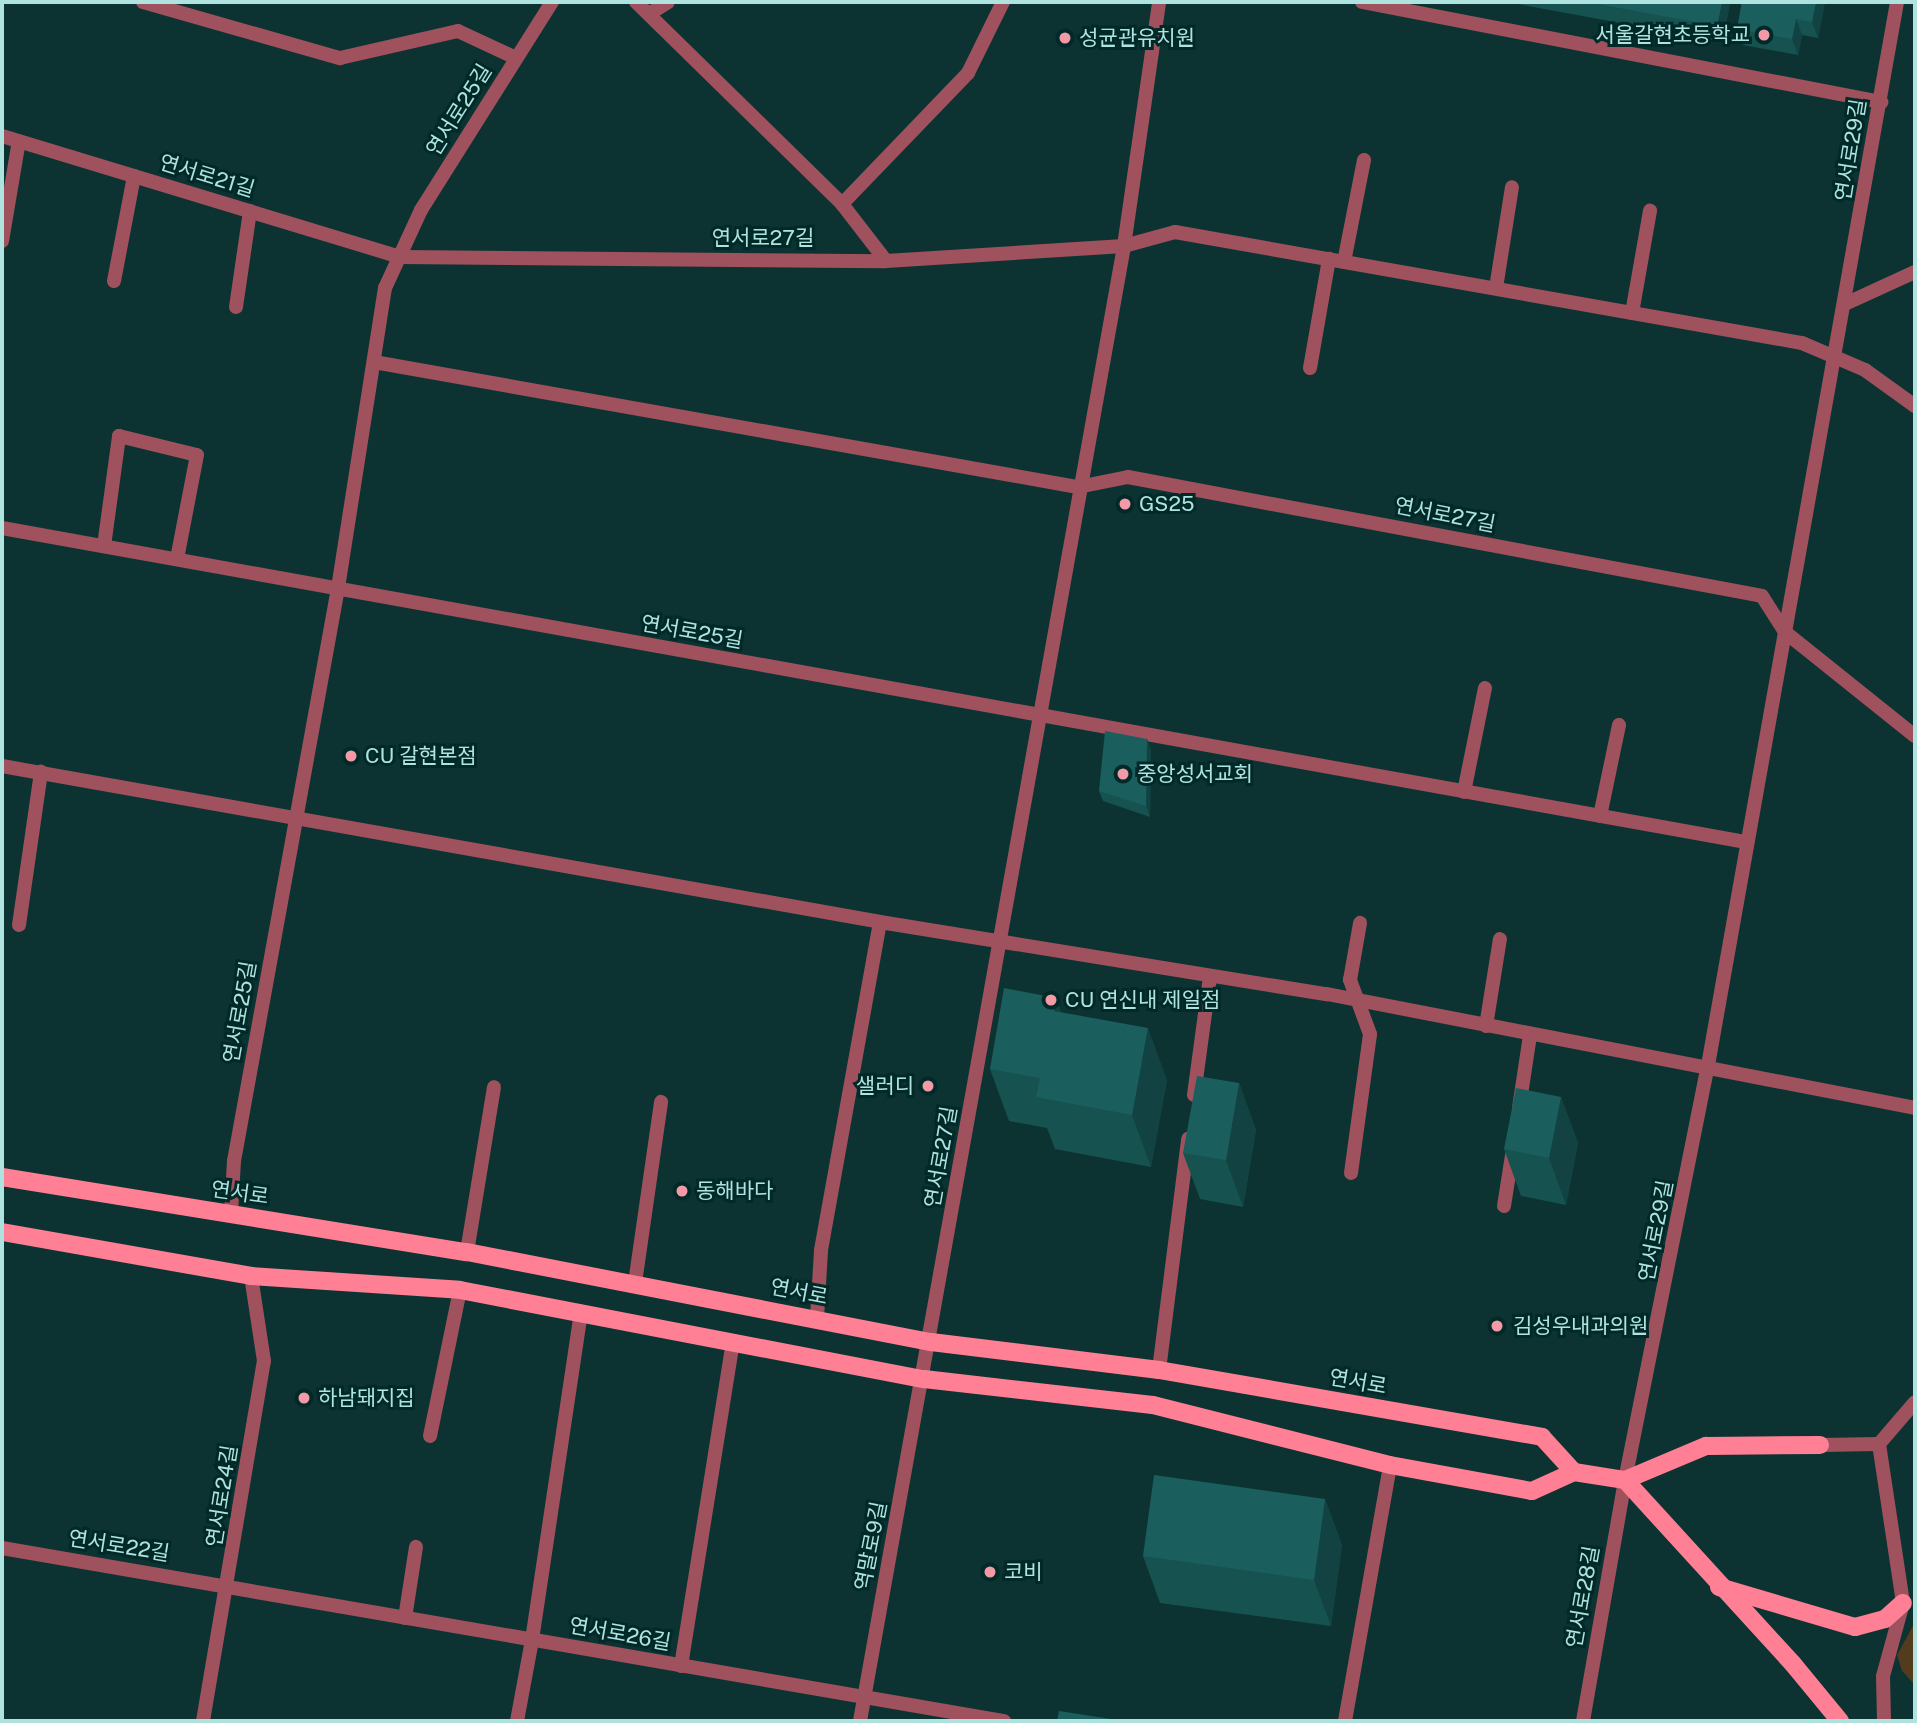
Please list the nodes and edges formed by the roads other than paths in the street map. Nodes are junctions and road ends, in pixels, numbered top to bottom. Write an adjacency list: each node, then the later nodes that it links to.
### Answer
1 (143, 2): 10 (street, 연서로25길)
2 (552, 2): 10 (street, 연서로25길)
3 (636, 2): 9 (street)
4 (668, 2): 9 (street)
5 (1003, 2): 17 (street)
6 (1159, 2): 21 (street, 연서로27길)
7 (1362, 2): 11 (street)
8 (1897, 2): 11 (street, 연서로29길)
9 (649, 14): 17 (street)
10 (516, 58): 22 (street, 연서로25길)
11 (1881, 102): 29 (street, 연서로29길)
12 (2, 136): 13 (street, 연서로21길)
13 (19, 141): 15 (street, 연서로21길); 20 (street)
14 (1364, 160): 25 (street)
15 (134, 176): 18 (street, 연서로21길); 27 (street)
16 (1512, 187): 28 (street)
17 (842, 204): 24 (street)
18 (250, 211): 22 (street, 연서로21길); 30 (street)
19 (1650, 211): 31 (street)
20 (2, 241)
21 (1124, 246): 23 (street, 연서로27길); 24 (street, 연서로27길); 36 (street, 연서로27길)
22 (400, 257): 24 (street, 연서로27길); 33 (street, 연서로25길)
23 (1329, 259): 25 (street, 연서로27길); 34 (street)
24 (887, 261)
25 (1344, 262): 28 (street, 연서로27길)
26 (1915, 272): 29 (street)
27 (114, 282)
28 (1496, 288): 31 (street, 연서로27길)
29 (1845, 304): 32 (street, 연서로29길)
30 (236, 307)
31 (1632, 313): 32 (street)
32 (1836, 355): 35 (street); 41 (street, 연서로29길)
33 (374, 362): 36 (street, 연서로27길); 40 (street, 연서로25길)
34 (1310, 368)
35 (1915, 406)
36 (1078, 487): 41 (street, 연서로27길); 43 (street, 연서로27길)
37 (2, 528): 38 (street, 연서로25길)
38 (104, 546): 39 (street, 연서로25길); 39 (street)
39 (177, 559): 40 (street, 연서로25길)
40 (338, 587): 43 (street, 연서로25길); 50 (street, 연서로25길)
41 (1785, 632): 45 (street); 51 (street, 연서로29길)
42 (1485, 688): 48 (street)
43 (1039, 717): 48 (street); 56 (street, 연서로27길)
44 (1619, 725): 49 (street)
45 (1915, 736)
46 (2, 766): 47 (street)
47 (41, 772): 50 (street); 54 (street)
48 (1464, 792): 49 (street)
49 (1600, 816): 51 (street)
50 (297, 818): 52 (street); 68 (street, 연서로25길)
51 (1745, 842): 61 (street, 연서로29길)
52 (880, 922): 56 (street); 75 (street)
53 (1360, 923): 58 (street)
54 (19, 925)
55 (1500, 939): 59 (street)
56 (999, 942): 57 (street); 77 (street, 연서로27길)
57 (1210, 977): 58 (street); 78 (street)
58 (1356, 1000): 59 (street); 65 (street)
59 (1486, 1026): 60 (street)
60 (1530, 1035): 61 (street); 67 (street)
61 (1707, 1071): 64 (street); 86 (street, 연서로29길)
62 (494, 1087): 70 (street)
63 (661, 1102): 72 (street)
64 (1915, 1108)
65 (1351, 1173)
66 (2, 1177): 68 (main road, 연서로)
67 (1504, 1206)
68 (231, 1214): 70 (main road, 연서로)
69 (2, 1232): 71 (main road)
70 (467, 1252): 72 (main road, 연서로)
71 (251, 1276): 73 (main road); 89 (street, 연서로24길)
72 (635, 1283): 75 (main road, 연서로)
73 (460, 1290): 74 (main road); 81 (street)
74 (581, 1312): 76 (main road); 93 (street)
75 (817, 1318): 77 (main road, 연서로)
76 (733, 1341): 79 (main road); 94 (street)
77 (931, 1342): 78 (main road, 연서로); 79 (street, 연서로27길)
78 (1159, 1370): 85 (main road, 연서로)
79 (924, 1379): 84 (main road); 95 (street, 역말로9길)
80 (1915, 1402): 82 (street)
81 (430, 1436)
82 (1879, 1444): 83 (street); 91 (street)
83 (1820, 1446): 86 (main road)
84 (1390, 1465): 85 (main road); 100 (street)
85 (1574, 1472): 86 (main road)
86 (1625, 1480): 90 (main road); 101 (street, 연서로28길)
87 (416, 1547): 92 (street)
88 (2, 1548): 89 (street, 연서로22길)
89 (229, 1585): 92 (street, 연서로26길); 96 (street, 연서로24길)
90 (1718, 1587): 91 (main road); 102 (main road)
91 (1903, 1603): 103 (street)
92 (405, 1618): 93 (street, 연서로26길)
93 (532, 1640): 94 (street, 연서로26길); 97 (street)
94 (681, 1666): 95 (street, 연서로26길)
95 (864, 1698): 98 (street, 역말로9길); 99 (street, 연서로26길)
96 (203, 1721)
97 (517, 1721)
98 (860, 1721)
99 (1004, 1721)
100 (1345, 1721)
101 (1583, 1721)
102 (1840, 1721)
103 (1884, 1721)

